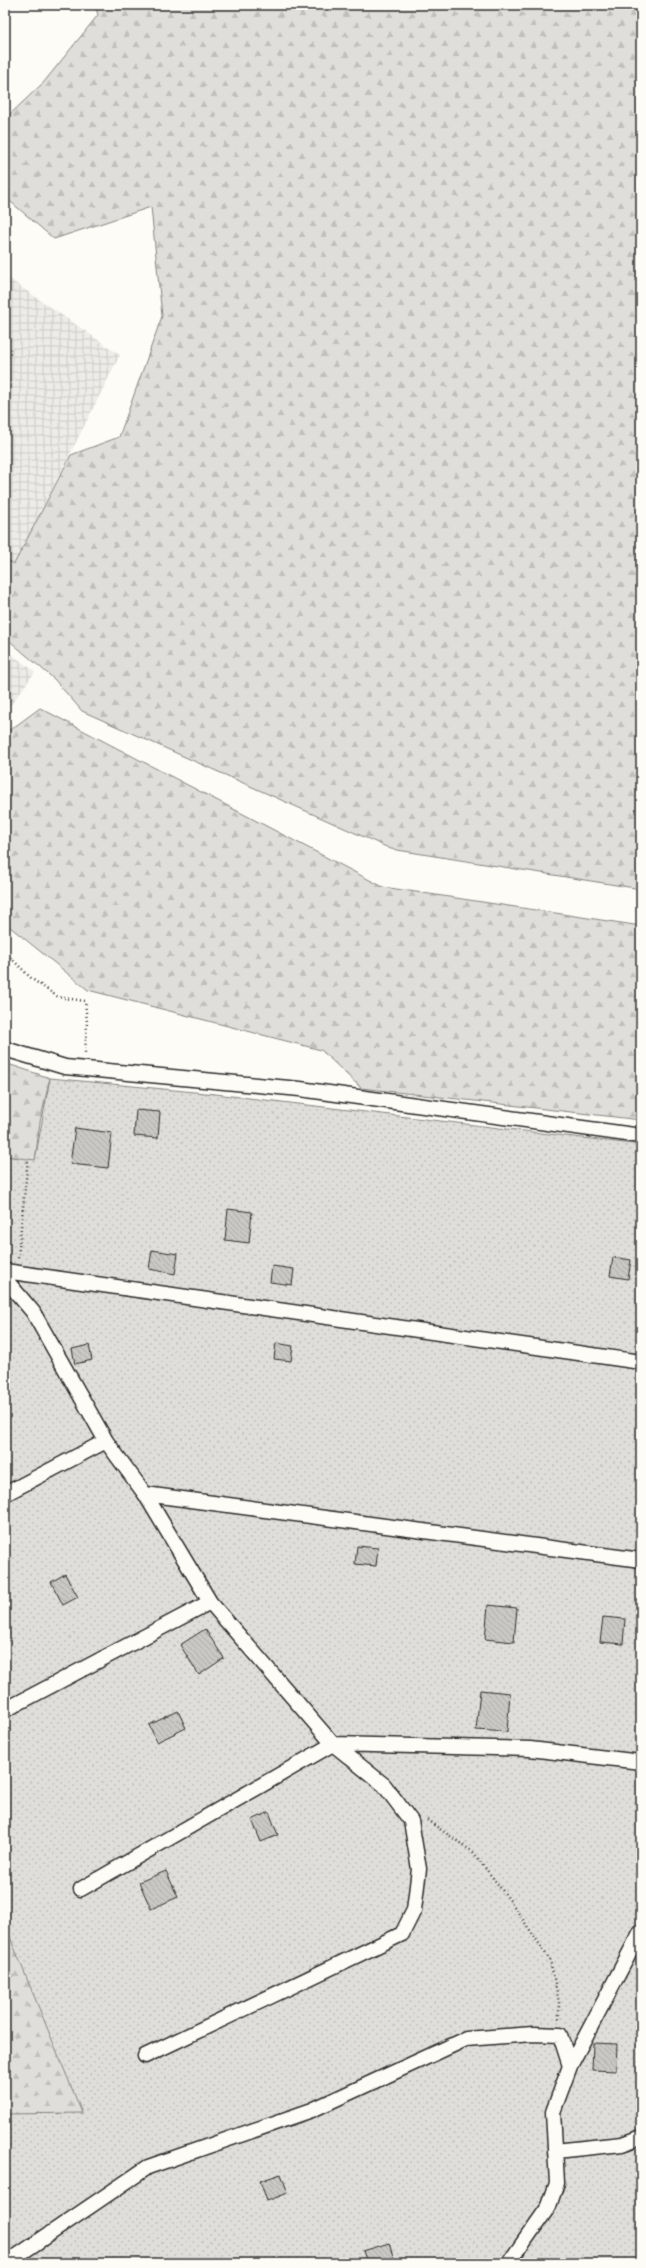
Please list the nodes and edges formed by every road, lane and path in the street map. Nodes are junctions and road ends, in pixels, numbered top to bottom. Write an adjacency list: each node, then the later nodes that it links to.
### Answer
1 (5, 952): 3 (path)
2 (5, 1049): 3 (street)
3 (86, 1069): 4 (street)
4 (641, 1136)
5 (28, 1159): 6 (path)
6 (9, 1274): 7 (street); 8 (street)
7 (641, 1362)
8 (106, 1441): 9 (street); 10 (street)
9 (5, 1494)
10 (145, 1494): 11 (street); 12 (street)
11 (641, 1560)
12 (210, 1602): 13 (street); 14 (street)
13 (5, 1710)
14 (333, 1744): 15 (street); 17 (street); 20 (street)
15 (641, 1762)
16 (425, 1818): 19 (path)
17 (81, 1889)
18 (641, 1931): 21 (street)
19 (560, 2036): 21 (street); 24 (street)
20 (145, 2056)
21 (570, 2066): 23 (street)
22 (641, 2137): 23 (street)
23 (555, 2151): 25 (street)
24 (10, 2260)
25 (509, 2263)

